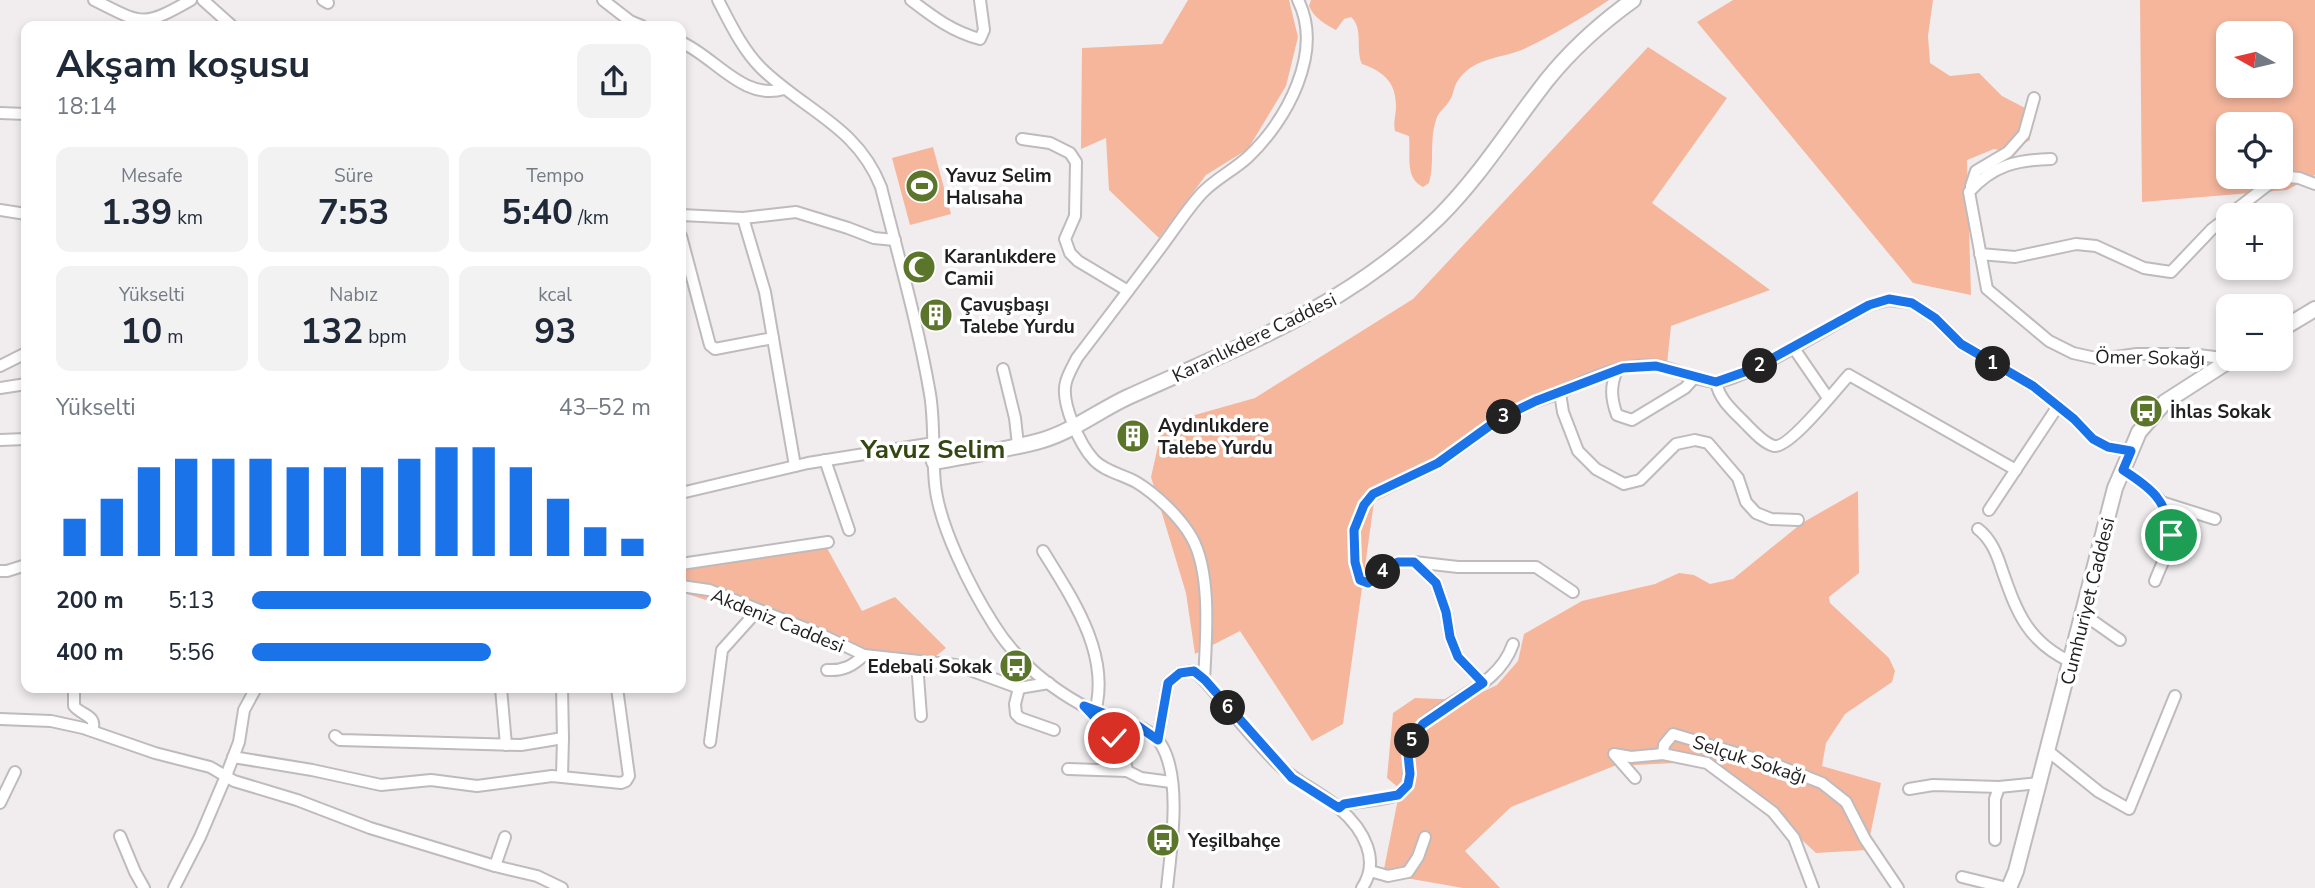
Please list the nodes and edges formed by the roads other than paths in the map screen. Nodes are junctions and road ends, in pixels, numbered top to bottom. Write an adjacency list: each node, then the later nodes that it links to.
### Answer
1 (94, 0): 2 (street)
2 (191, 0)
3 (203, 0): 10 (street)
4 (603, 0): 11 (street)
5 (718, 0): 13 (street)
6 (911, 0): 7 (street)
7 (980, 0)
8 (1297, 0): 32 (street)
9 (1633, 0): 50 (main road, Karanlıkdere Caddesi)
10 (226, 21)
11 (630, 21)
12 (686, 45): 13 (street)
13 (784, 89): 29 (street)
14 (2034, 98): 22 (street)
15 (0, 113): 16 (street)
16 (21, 114)
17 (1022, 139): 32 (street)
18 (2051, 159): 22 (street)
19 (2293, 177): 20 (street)
20 (2315, 184)
21 (2263, 189): 23 (street)
22 (1969, 191): 30 (street, Ömer Sokağı)
23 (2245, 203)
24 (0, 210): 25 (street)
25 (21, 213)
26 (686, 215): 27 (street)
27 (743, 218): 29 (street); 35 (street)
28 (2216, 226): 30 (street)
29 (895, 240): 53 (street)
30 (1980, 254): 38 (street, Ömer Sokağı)
31 (686, 255): 35 (street)
32 (1128, 291): 50 (street)
33 (2315, 309): 34 (main road)
34 (2293, 322)
35 (773, 338): 58 (street)
36 (1793, 347): 44 (street); 48 (street); 49 (street)
37 (21, 356): 39 (street)
38 (2216, 357)
39 (0, 366)
40 (1003, 369): 54 (street)
41 (2216, 369): 55 (main road, Cumhuriyet Caddesi)
42 (1617, 370): 43 (street); 43 (street); 47 (street)
43 (1695, 377): 44 (street)
44 (1716, 382): 48 (street)
45 (21, 385): 46 (street)
46 (0, 388)
47 (1560, 393): 65 (street); 70 (street)
48 (1828, 398): 59 (street)
49 (2058, 406): 55 (street); 59 (street)
50 (1073, 426): 54 (main road, Karanlıkdere Caddesi); 85 (street)
51 (21, 439): 52 (street)
52 (0, 440)
53 (934, 443): 56 (street); 57 (street)
54 (1017, 445): 57 (main road, Karanlıkdere Caddesi)
55 (2131, 451): 60 (main road, Cumhuriyet Caddesi)
56 (825, 460): 58 (street); 67 (street)
57 (934, 462): 86 (street)
58 (795, 466): 61 (street)
59 (2016, 470): 63 (street)
60 (2123, 470): 62 (street); 78 (main road, Cumhuriyet Caddesi)
61 (686, 492)
62 (2161, 502): 64 (street); 74 (street)
63 (1989, 510)
64 (2215, 519)
65 (1798, 520)
66 (1978, 529): 82 (street)
67 (849, 530)
68 (828, 542): 71 (street)
69 (1043, 551): 95 (street)
70 (1414, 562): 76 (street); 87 (street)
71 (686, 563)
72 (21, 567): 73 (street)
73 (0, 572)
74 (2155, 581)
75 (686, 587): 77 (street, Akdeniz Caddesi)
76 (1573, 592)
77 (758, 610): 81 (street, Akdeniz Caddesi); 103 (street)
78 (2083, 614): 79 (street); 82 (main road, Cumhuriyet Caddesi)
79 (2120, 640)
80 (1513, 644): 87 (street)
81 (864, 655): 83 (street, Akdeniz Caddesi); 84 (street)
82 (2071, 662): 105 (main road, Cumhuriyet Caddesi)
83 (916, 663): 88 (street, Akdeniz Caddesi); 96 (street)
84 (827, 670)
85 (1205, 680): 102 (street); 119 (street)
86 (1049, 683): 88 (street); 95 (street)
87 (1483, 683): 119 (street)
88 (1019, 688): 98 (street)
89 (74, 693): 99 (street)
90 (253, 693): 107 (street)
91 (501, 693): 104 (street)
92 (562, 693): 101 (street)
93 (618, 693): 112 (street)
94 (2175, 696): 105 (street)
95 (1090, 709): 102 (street); 109 (street)
96 (921, 716)
97 (0, 719): 99 (street)
98 (1054, 730)
99 (92, 732): 111 (street)
100 (335, 736): 104 (street)
101 (563, 738): 104 (street); 112 (street)
102 (1158, 740): 114 (street)
103 (710, 742)
104 (506, 745)
105 (2048, 751): 115 (main road, Cumhuriyet Caddesi)
106 (1664, 754): 113 (street); 132 (street); 133 (street, Selçuk Sokağı)
107 (233, 757): 111 (street); 112 (street)
108 (1068, 769): 109 (street)
109 (1127, 771): 114 (street)
110 (15, 772): 118 (street)
111 (226, 776): 124 (street); 128 (street)
112 (562, 776)
113 (1635, 778)
114 (1171, 782): 130 (street)
115 (2040, 783): 116 (street); 134 (main road, Cumhuriyet Caddesi)
116 (1999, 787): 117 (street); 123 (street)
117 (1909, 789)
118 (0, 803)
119 (1339, 808): 125 (street)
120 (120, 836): 127 (street)
121 (505, 837): 124 (street)
122 (1425, 837): 125 (street)
123 (1995, 840)
124 (495, 866): 129 (street)
125 (1370, 871): 131 (street)
126 (1962, 877): 134 (street)
127 (144, 888)
128 (174, 888)
129 (562, 888)
130 (1167, 888)
131 (1362, 888)
132 (1813, 888)
133 (1898, 888)
134 (2008, 888)

